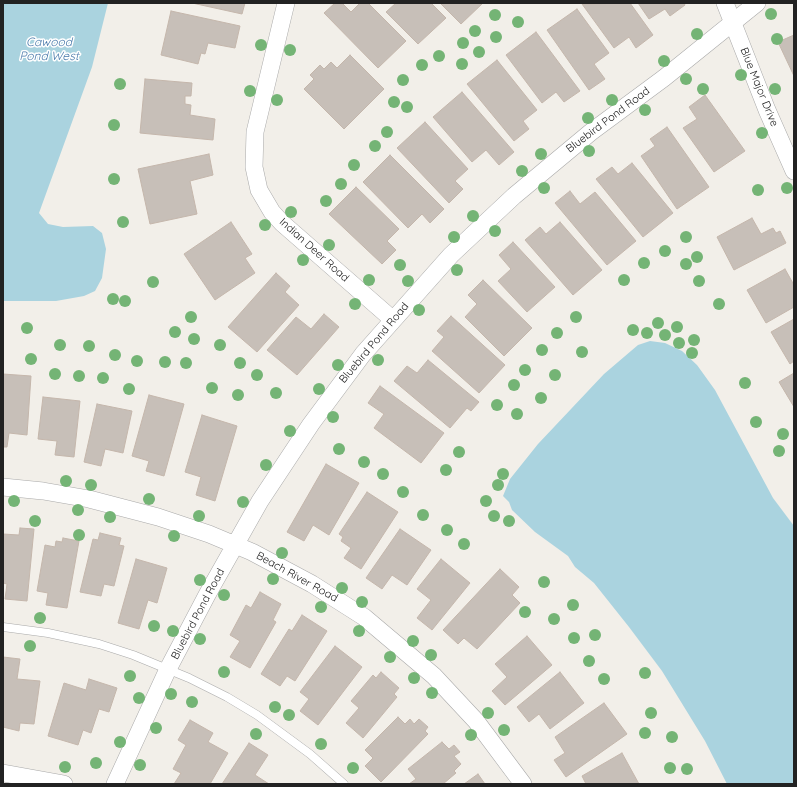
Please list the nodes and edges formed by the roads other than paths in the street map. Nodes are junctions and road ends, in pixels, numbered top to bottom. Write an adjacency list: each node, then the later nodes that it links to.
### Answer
1 (286, 3): 6 (street, Indian Deer Road)
2 (725, 3): 4 (street, Blue Major Drive)
3 (757, 3): 4 (street, Bluebird Pond Road)
4 (734, 22): 5 (street, Blue Major Drive); 6 (street, Bluebird Pond Road)
5 (792, 163)
6 (392, 320): 8 (street, Bluebird Pond Road)
7 (3, 487): 8 (street, Beach River Road)
8 (235, 545): 10 (street, Bluebird Pond Road); 15 (street, Beach River Road)
9 (3, 627): 10 (lane)
10 (168, 668): 13 (street, Bluebird Pond Road); 14 (lane)
11 (3, 773): 12 (street)
12 (64, 784)
13 (115, 784)
14 (344, 784)
15 (523, 784)

